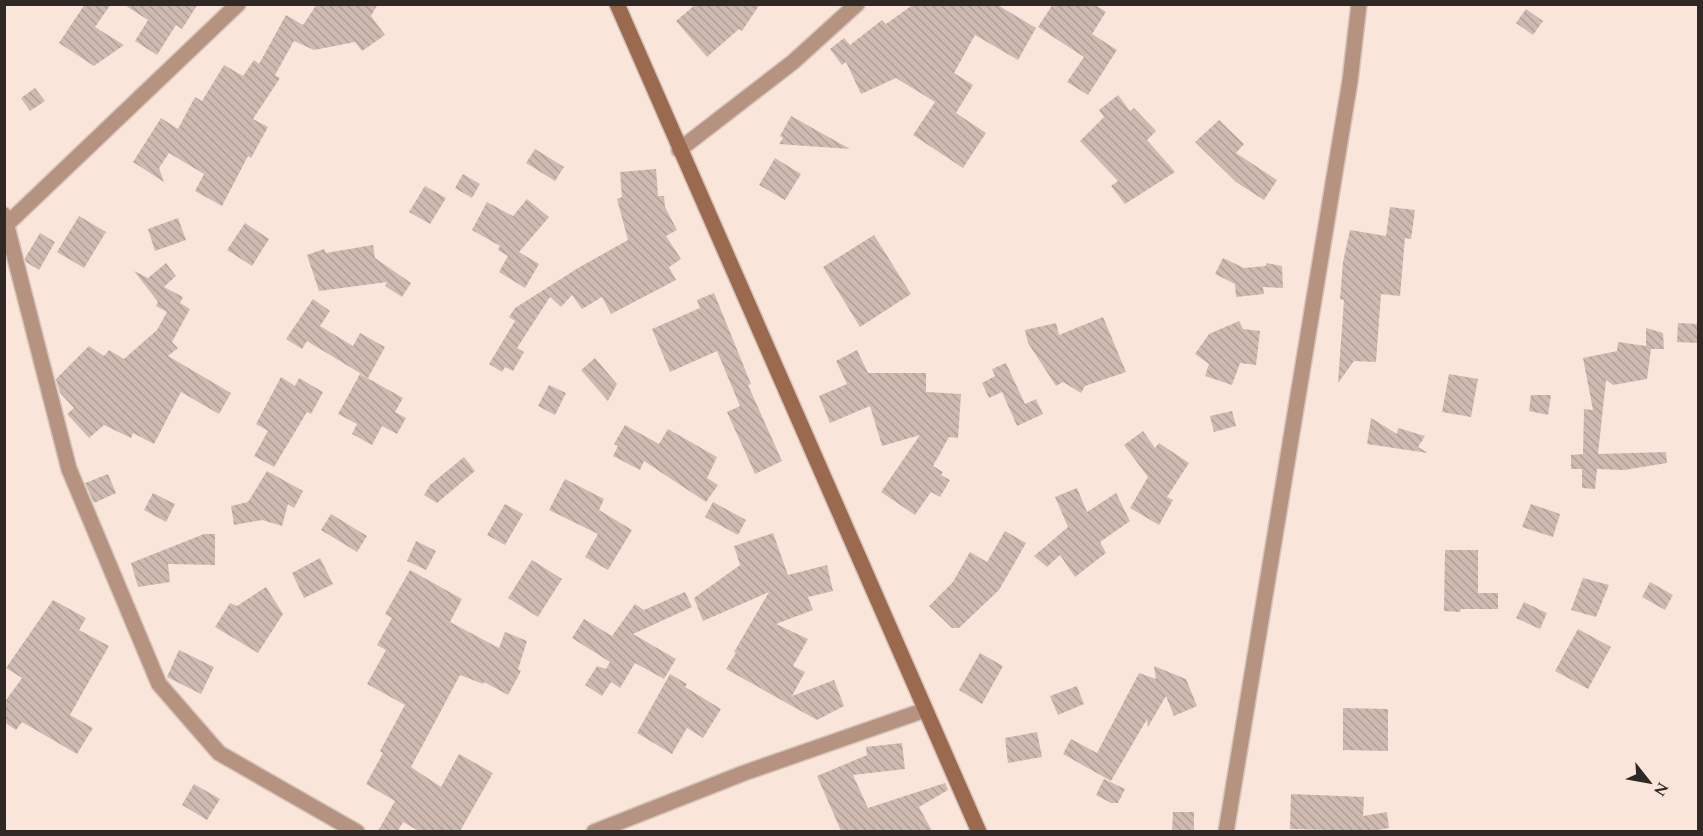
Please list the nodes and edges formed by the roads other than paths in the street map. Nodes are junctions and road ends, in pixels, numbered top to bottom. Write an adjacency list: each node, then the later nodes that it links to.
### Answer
1 (238, 4): 6 (street)
2 (617, 4): 5 (main road)
3 (857, 4): 5 (street)
4 (1359, 4): 11 (street)
5 (679, 150): 7 (main road)
6 (5, 222): 8 (street)
7 (925, 711): 9 (street); 10 (main road)
8 (357, 831)
9 (594, 831)
10 (979, 831)
11 (1226, 831)

